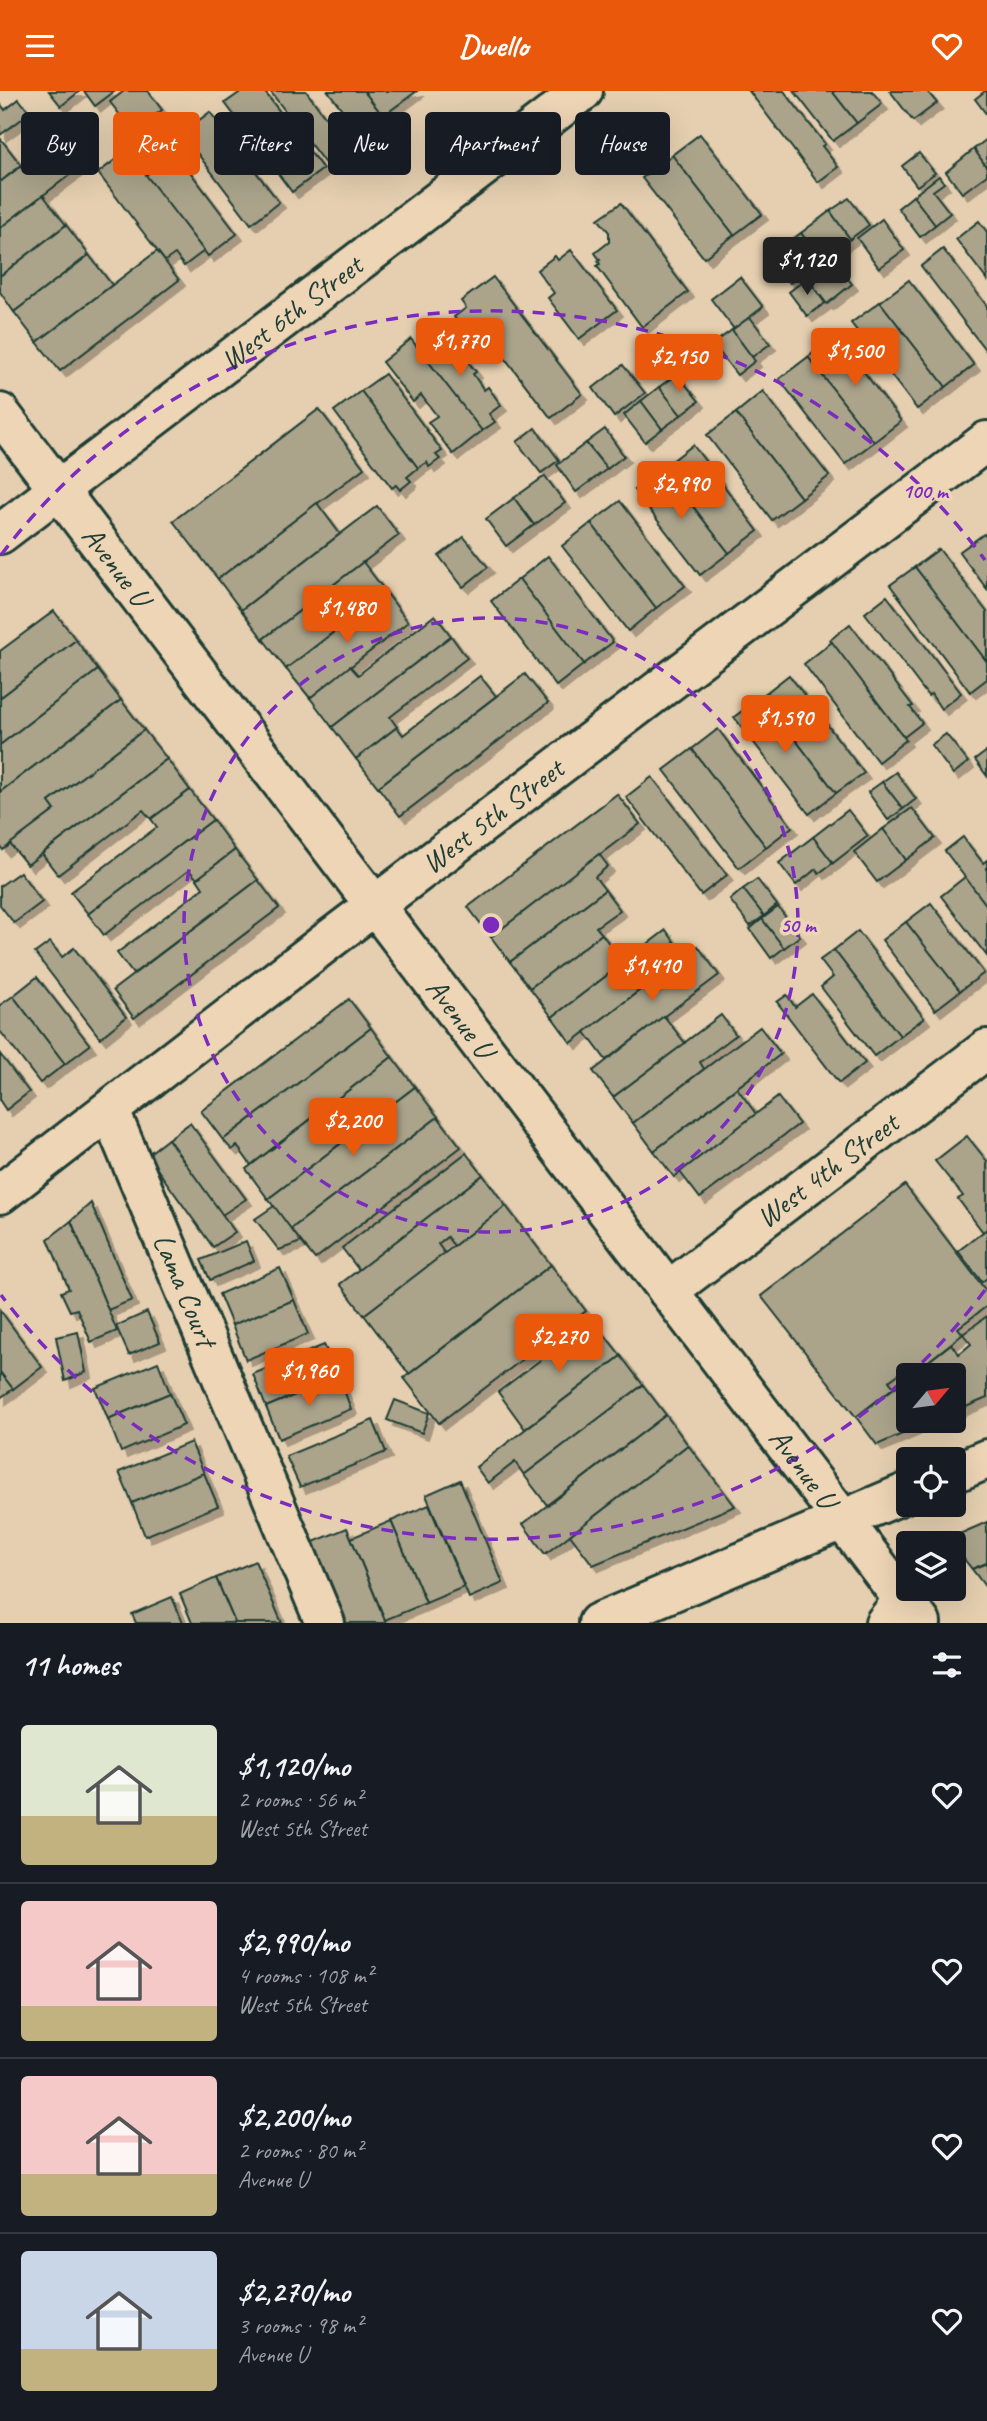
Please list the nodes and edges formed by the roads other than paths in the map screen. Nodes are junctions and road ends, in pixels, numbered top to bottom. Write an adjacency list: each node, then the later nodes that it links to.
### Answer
1 (583, 91): 4 (street, West 6th Street)
2 (0, 412): 4 (street, Avenue U)
3 (987, 441): 6 (street, West 5th Street)
4 (58, 489): 5 (street, West 6th Street); 6 (street, Avenue U)
5 (0, 534)
6 (375, 905): 8 (street, West 5th Street); 10 (street, Avenue U)
7 (987, 1049): 10 (street, West 4th Street)
8 (110, 1111): 9 (street, West 5th Street); 16 (street, Lama Court)
9 (0, 1194)
10 (668, 1291): 14 (street, Avenue U)
11 (987, 1459): 12 (street)
12 (966, 1468)
13 (896, 1497): 14 (street)
14 (842, 1520): 15 (street, Avenue U); 17 (street)
15 (903, 1615)
16 (325, 1623)
17 (598, 1623)

